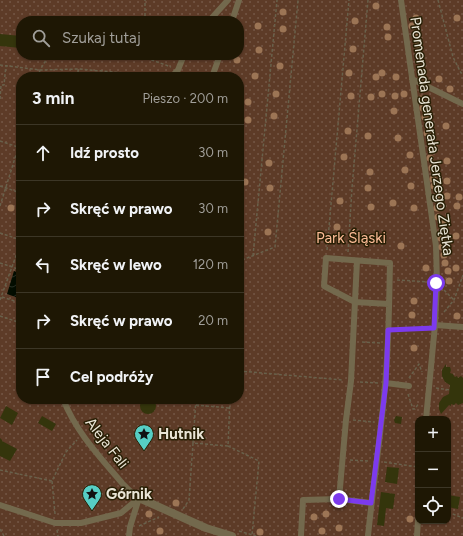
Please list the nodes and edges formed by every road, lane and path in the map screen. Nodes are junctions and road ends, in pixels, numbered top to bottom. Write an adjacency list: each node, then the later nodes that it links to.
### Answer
1 (145, 0): 10 (path)
2 (228, 0): 11 (street)
3 (239, 0): 12 (street)
4 (277, 0): 39 (path)
5 (298, 0): 39 (path)
6 (349, 0): 40 (path)
7 (368, 0): 42 (path)
8 (401, 0): 26 (street, Promenada generała Jerzego Ziętka)
9 (438, 0): 25 (path)
10 (145, 16)
11 (214, 16)
12 (234, 16)
13 (46, 60): 20 (path)
14 (154, 60): 21 (path)
15 (182, 60): 21 (street)
16 (218, 60): 24 (street)
17 (0, 65): 18 (path)
18 (6, 65): 20 (path); 27 (path)
19 (79, 69): 20 (path); 22 (path); 23 (path)
20 (40, 70)
21 (178, 70)
22 (78, 72)
23 (114, 72)
24 (214, 72)
25 (463, 73)
26 (412, 80): 28 (street); 49 (street, Promenada generała Jerzego Ziętka)
27 (0, 99)
28 (463, 104)
29 (0, 141): 30 (path)
30 (16, 146)
31 (16, 154): 33 (path)
32 (0, 186): 33 (path)
33 (6, 188): 34 (path); 35 (path)
34 (16, 191)
35 (0, 206)
36 (0, 233): 37 (path)
37 (16, 239)
38 (16, 255): 45 (path)
39 (253, 256): 41 (path)
40 (326, 258): 42 (street); 54 (street)
41 (244, 259)
42 (348, 260): 43 (street)
43 (358, 261): 48 (street); 54 (street)
44 (0, 263): 45 (path)
45 (12, 267): 46 (path); 50 (path)
46 (16, 268)
47 (463, 275): 52 (path)
48 (390, 279): 49 (path); 55 (street)
49 (436, 283): 52 (path); 59 (street, Promenada generała Jerzego Ziętka)
50 (1, 296): 51 (path); 53 (path)
51 (0, 300)
52 (454, 300): 56 (path)
53 (16, 301)
54 (354, 302): 55 (street); 62 (street)
55 (389, 304): 61 (street)
56 (444, 312)
57 (0, 316): 58 (path)
58 (16, 321)
59 (435, 326): 60 (street); 61 (path); 69 (street, Promenada generała Jerzego Ziętka)
60 (463, 327)
61 (388, 330): 63 (street)
62 (352, 341): 63 (path); 66 (street)
63 (388, 344): 67 (street)
64 (244, 371): 65 (path)
65 (342, 380)
66 (351, 381): 67 (path); 76 (street)
67 (386, 383): 68 (street); 77 (street)
68 (407, 386): 69 (path); 69 (path)
69 (428, 388): 70 (path); 75 (street, Promenada generała Jerzego Ziętka)
70 (450, 390)
71 (65, 404): 78 (street, Aleja Fali)
72 (230, 404): 74 (path)
73 (196, 405): 74 (path); 79 (path)
74 (230, 408): 80 (path)
75 (426, 416)
76 (346, 420): 77 (path); 84 (street)
77 (382, 422): 85 (street)
78 (82, 436): 82 (path); 83 (street, Aleja Fali)
79 (193, 443): 80 (path); 87 (path)
80 (228, 446): 95 (path)
81 (0, 470): 82 (path)
82 (52, 481): 91 (path)
83 (139, 498): 91 (street); 98 (street); 99 (street)
84 (339, 499): 85 (street); 96 (street)
85 (371, 503): 100 (street)
86 (0, 505): 91 (street)
87 (183, 510)
88 (156, 513): 92 (path)
89 (451, 513): 90 (path)
90 (463, 518)
91 (55, 522)
92 (137, 524)
93 (418, 524): 101 (street)
94 (0, 529): 97 (path)
95 (252, 535)
96 (301, 535)
97 (4, 536)
98 (129, 536)
99 (232, 536)
100 (368, 536)
101 (416, 536)

